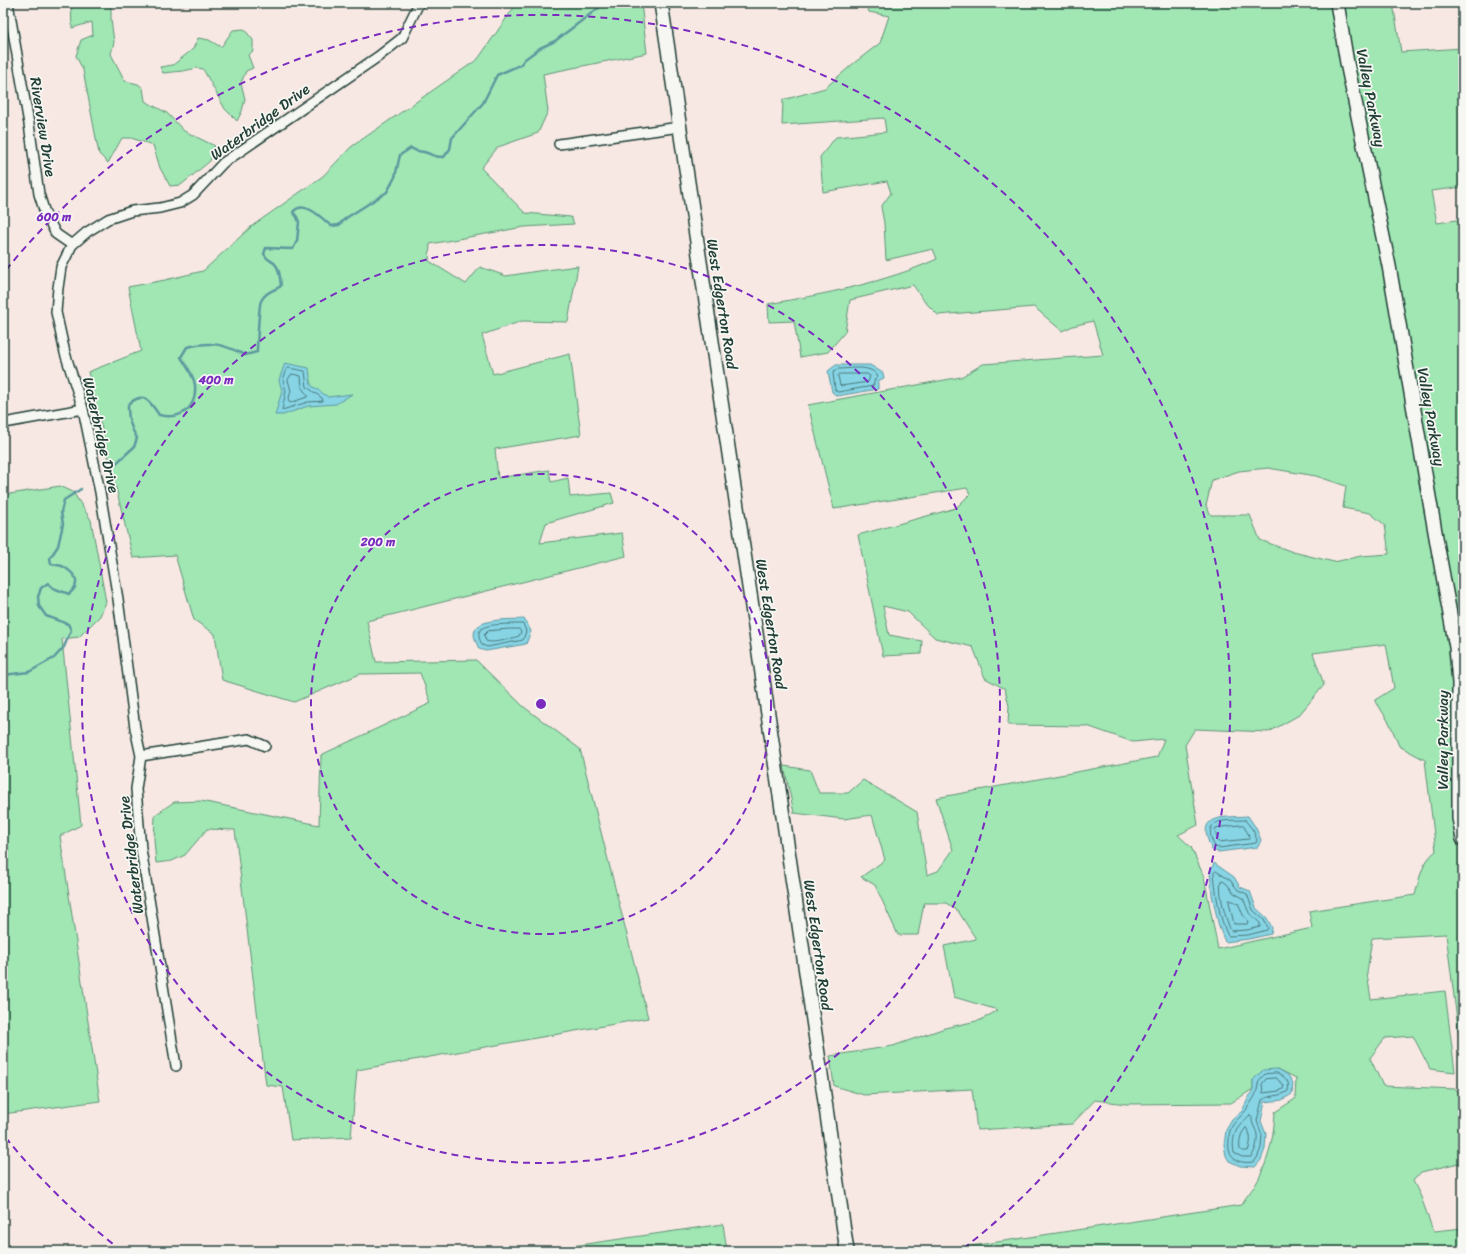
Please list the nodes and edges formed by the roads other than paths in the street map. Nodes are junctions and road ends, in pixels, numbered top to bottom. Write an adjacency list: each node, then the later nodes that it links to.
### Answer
1 (8, 3): 7 (street, Riverview Drive)
2 (418, 3): 7 (street, Waterbridge Drive)
3 (661, 3): 5 (street, West Edgerton Road)
4 (1337, 3): 12 (street, Valley Parkway)
5 (680, 127): 6 (street); 14 (street, West Edgerton Road)
6 (559, 144)
7 (72, 245): 8 (street, Waterbridge Drive)
8 (83, 409): 9 (street); 11 (street, Waterbridge Drive)
9 (4, 423)
10 (265, 746): 11 (street)
11 (140, 756): 13 (street, Waterbridge Drive)
12 (1463, 839)
13 (176, 1066)
14 (847, 1251)

